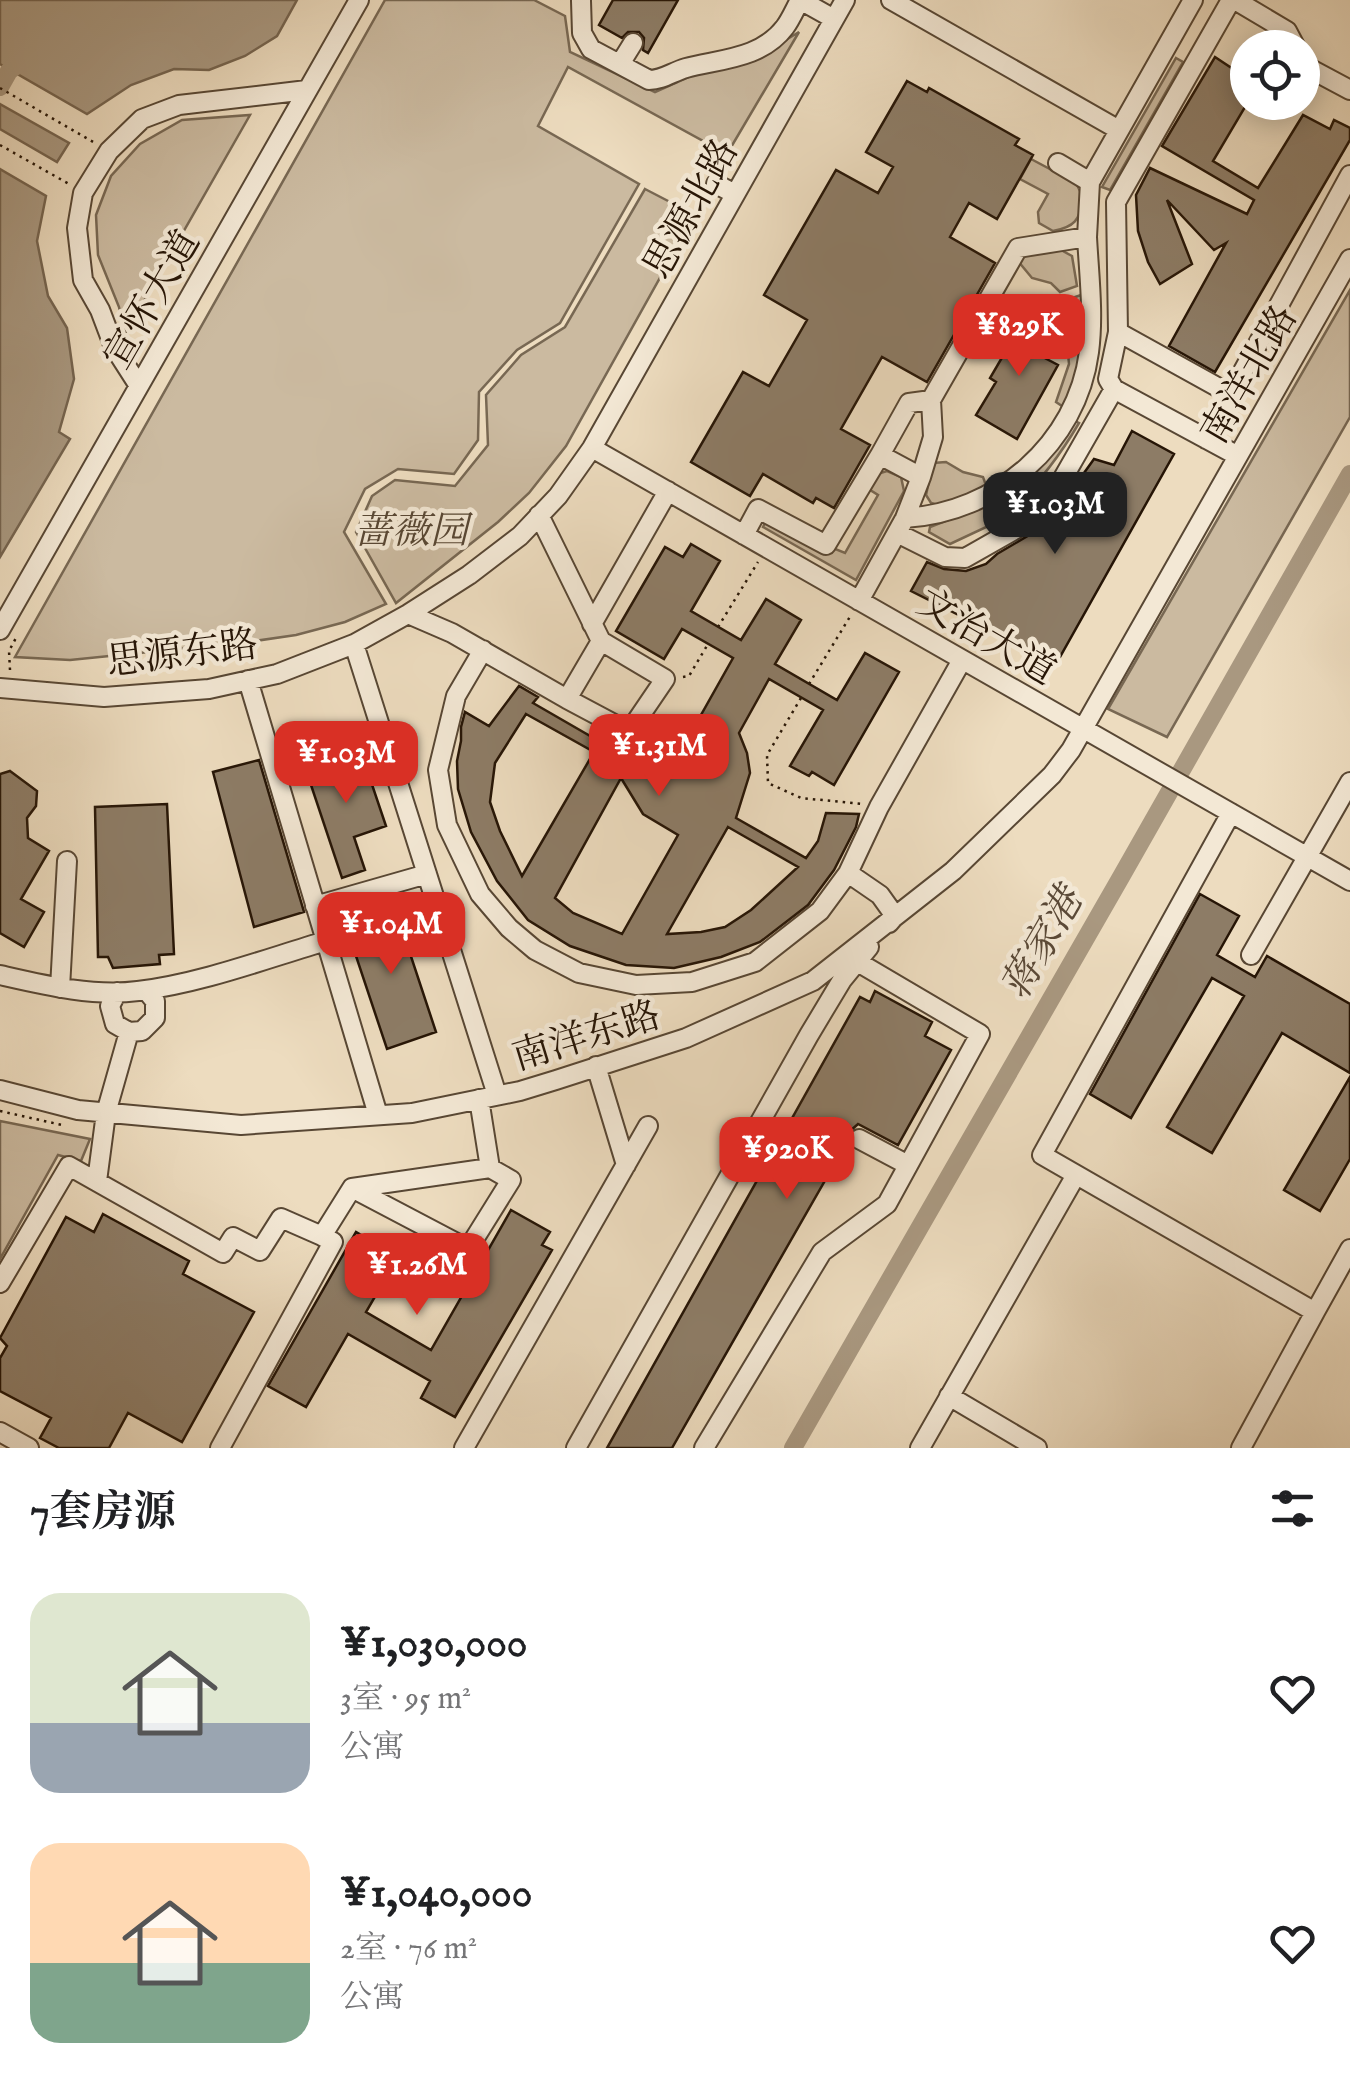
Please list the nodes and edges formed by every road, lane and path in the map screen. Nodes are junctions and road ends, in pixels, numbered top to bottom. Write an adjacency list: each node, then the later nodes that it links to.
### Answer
1 (358, 0): 13 (lane, 宣怀大道)
2 (579, 0): 10 (lane)
3 (845, 0): 7 (lane, 思源北路)
4 (891, 0): 15 (lane)
5 (1194, 0): 15 (lane)
6 (1233, 0): 8 (lane); 24 (lane)
7 (834, 20): 10 (lane); 23 (lane, 思源北路)
8 (1285, 30)
9 (633, 43): 10 (lane)
10 (620, 64)
11 (1320, 74): 14 (lane)
12 (0, 88): 16 (path)
13 (307, 90): 28 (lane, 宣怀大道); 28 (lane)
14 (1350, 90)
15 (1120, 130): 22 (lane)
16 (89, 140)
17 (0, 144): 20 (path)
18 (1058, 164): 22 (lane)
19 (1350, 176): 30 (lane)
20 (66, 182)
21 (716, 184): 23 (lane)
22 (1090, 187): 24 (lane); 25 (lane)
23 (735, 194): 33 (lane, 思源北路)
24 (1116, 202): 27 (lane)
25 (1087, 238): 31 (lane); 39 (lane)
26 (1350, 259): 35 (lane, 南洋北路)
27 (1118, 332): 29 (lane); 30 (lane)
28 (139, 386): 45 (lane, 宣怀大道)
29 (1114, 389): 32 (lane); 39 (lane)
30 (1230, 394): 32 (lane)
31 (931, 400): 34 (lane); 36 (lane)
32 (1206, 439): 35 (lane)
33 (592, 448): 37 (lane, 文治大道); 38 (lane, 思源东路)
34 (880, 456): 36 (lane); 40 (lane)
35 (1238, 456): 57 (lane, 南洋北路)
36 (920, 477): 39 (lane)
37 (668, 491): 40 (lane, 文治大道); 46 (lane)
38 (539, 516): 43 (lane, 思源东路); 46 (lane)
39 (901, 525): 42 (lane)
40 (744, 534): 41 (lane, 文治大道)
41 (767, 548): 42 (lane, 文治大道); 44 (path)
42 (860, 601): 50 (lane, 文治大道); 53 (path)
43 (408, 614): 47 (lane, 思源东路); 49 (lane)
44 (718, 627)
45 (0, 630)
46 (597, 632): 51 (lane); 55 (lane)
47 (354, 644): 52 (lane, 思源东路); 64 (lane)
48 (708, 644): 51 (path)
49 (482, 650): 55 (lane); 63 (lane)
50 (962, 660): 57 (lane, 文治大道); 59 (lane)
51 (665, 679): 55 (lane)
52 (248, 680): 54 (lane, 思源东路); 66 (lane)
53 (809, 684)
54 (0, 688)
55 (567, 698)
56 (801, 698): 59 (path)
57 (1084, 729): 60 (lane, 文治大道); 67 (lane, 南洋东路)
58 (1350, 782): 61 (lane)
59 (879, 806): 63 (lane)
60 (1231, 813): 61 (lane, 文治大道); 86 (lane)
61 (1308, 857): 65 (lane, 文治大道); 69 (lane)
62 (67, 861): 72 (lane)
63 (848, 873): 67 (lane)
64 (427, 874): 66 (lane); 78 (lane)
65 (1350, 881)
66 (315, 906): 68 (lane)
67 (895, 916): 70 (lane); 76 (lane, 南洋东路)
68 (326, 941): 73 (lane); 80 (lane)
69 (1251, 955)
70 (856, 961): 84 (lane); 98 (lane)
71 (0, 975): 72 (lane)
72 (60, 988): 74 (lane)
73 (146, 990): 74 (lane); 75 (lane)
74 (117, 992): 75 (lane)
75 (129, 1032): 79 (lane)
76 (596, 1066): 78 (lane, 南洋东路); 83 (lane)
77 (0, 1090): 79 (lane, 南洋东路)
78 (488, 1098): 80 (lane, 南洋东路); 85 (lane)
79 (106, 1112): 80 (lane, 南洋东路); 87 (lane)
80 (378, 1115)
81 (648, 1126): 83 (lane)
82 (860, 1139): 84 (lane)
83 (626, 1165): 97 (lane)
84 (908, 1166): 99 (lane)
85 (490, 1168): 88 (lane); 88 (lane)
86 (1076, 1175): 92 (lane); 93 (lane)
87 (96, 1181): 89 (lane); 91 (lane)
88 (352, 1188): 89 (lane)
89 (322, 1236): 96 (lane)
90 (1350, 1249): 92 (lane)
91 (0, 1283)
92 (1315, 1312): 102 (lane)
93 (949, 1396): 100 (lane); 101 (lane)
94 (0, 1432): 95 (lane)
95 (29, 1448)
96 (220, 1448)
97 (464, 1448)
98 (576, 1448)
99 (704, 1448)
100 (920, 1448)
101 (1037, 1448)
102 (1241, 1448)

